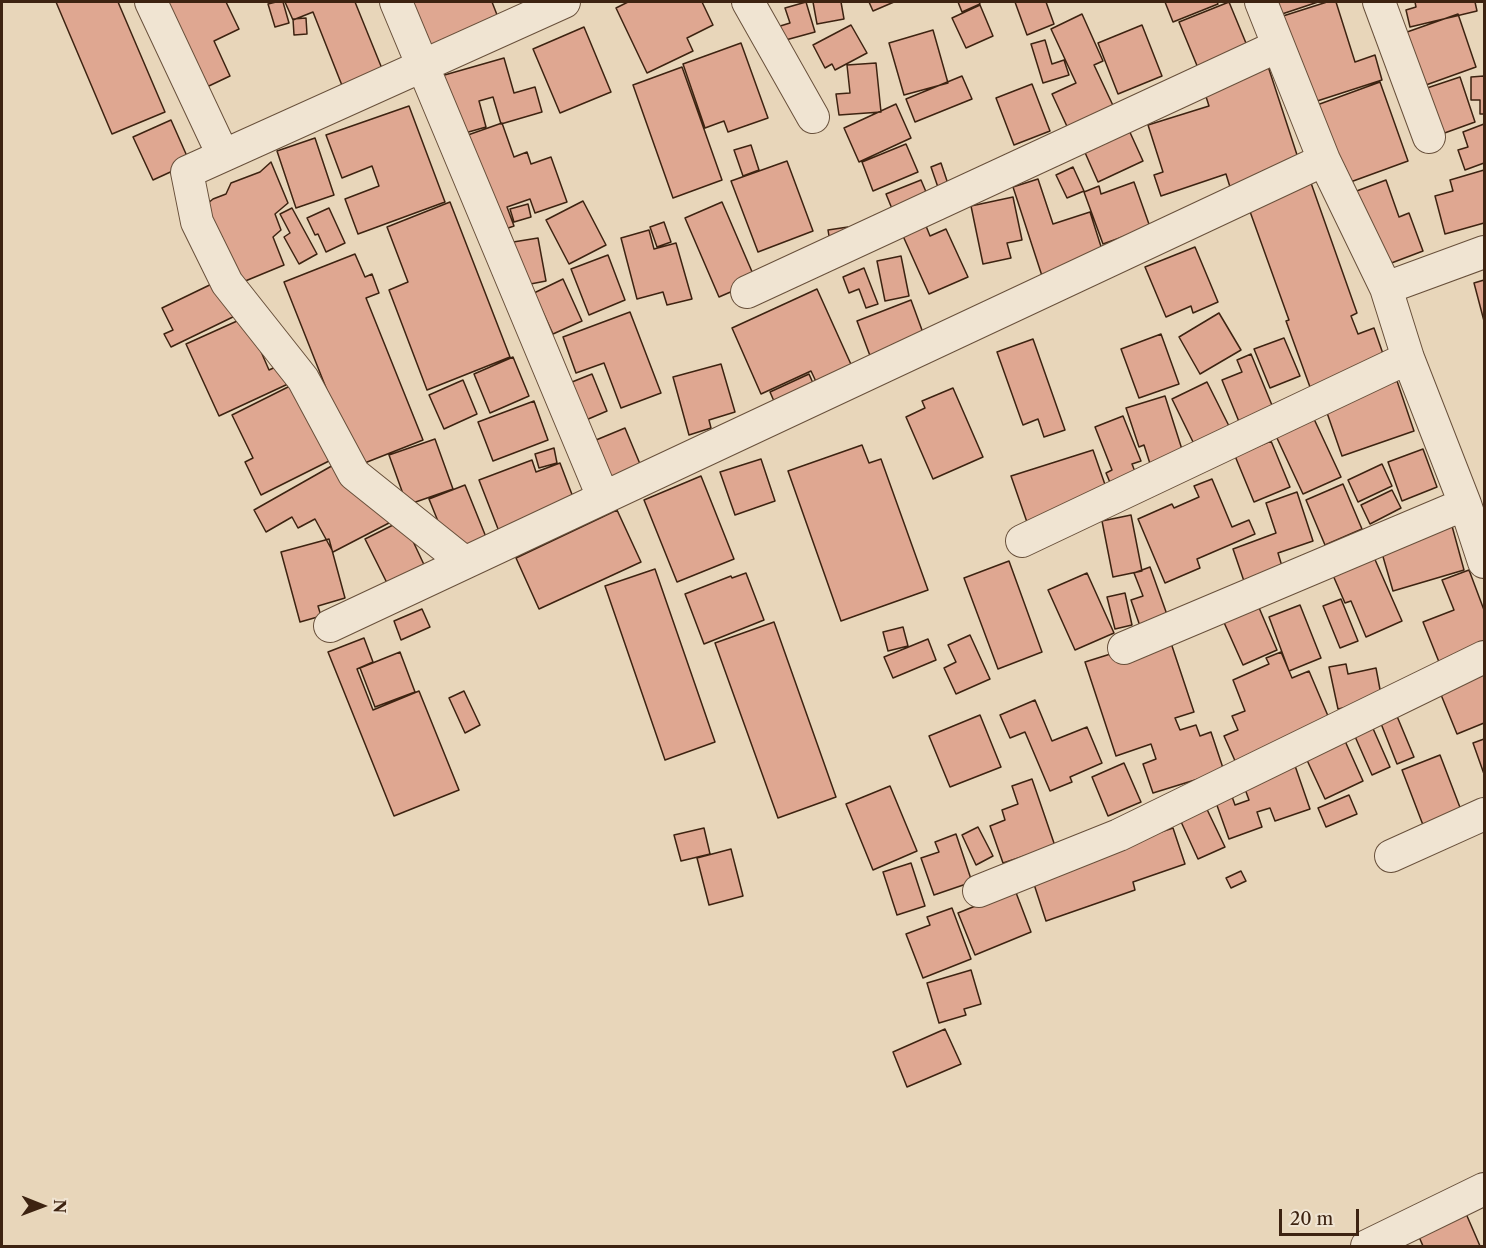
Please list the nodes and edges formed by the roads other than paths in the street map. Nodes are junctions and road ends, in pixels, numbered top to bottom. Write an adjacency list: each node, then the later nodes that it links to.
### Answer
1 (152, 2): 11 (street)
2 (396, 2): 8 (street)
3 (564, 2): 8 (street)
4 (748, 2): 9 (street)
5 (1261, 2): 7 (street)
6 (1379, 2): 10 (street)
7 (1278, 46): 12 (street); 15 (street)
8 (422, 66): 11 (street); 17 (street)
9 (813, 117)
10 (1429, 137)
11 (223, 155): 20 (street)
12 (1324, 160): 14 (street); 17 (street)
13 (1485, 252): 14 (street)
14 (1386, 288): 16 (street)
15 (747, 292)
16 (1408, 358): 18 (street); 19 (street)
17 (603, 497): 20 (street)
18 (1465, 504): 21 (street); 23 (street)
19 (1022, 540)
20 (464, 562): 22 (street)
21 (1485, 562)
22 (330, 626)
23 (1124, 648)
24 (1485, 657): 27 (street)
25 (1485, 814): 26 (street)
26 (1391, 856)
27 (979, 891)
28 (1485, 1189): 29 (street)
29 (1367, 1246)

